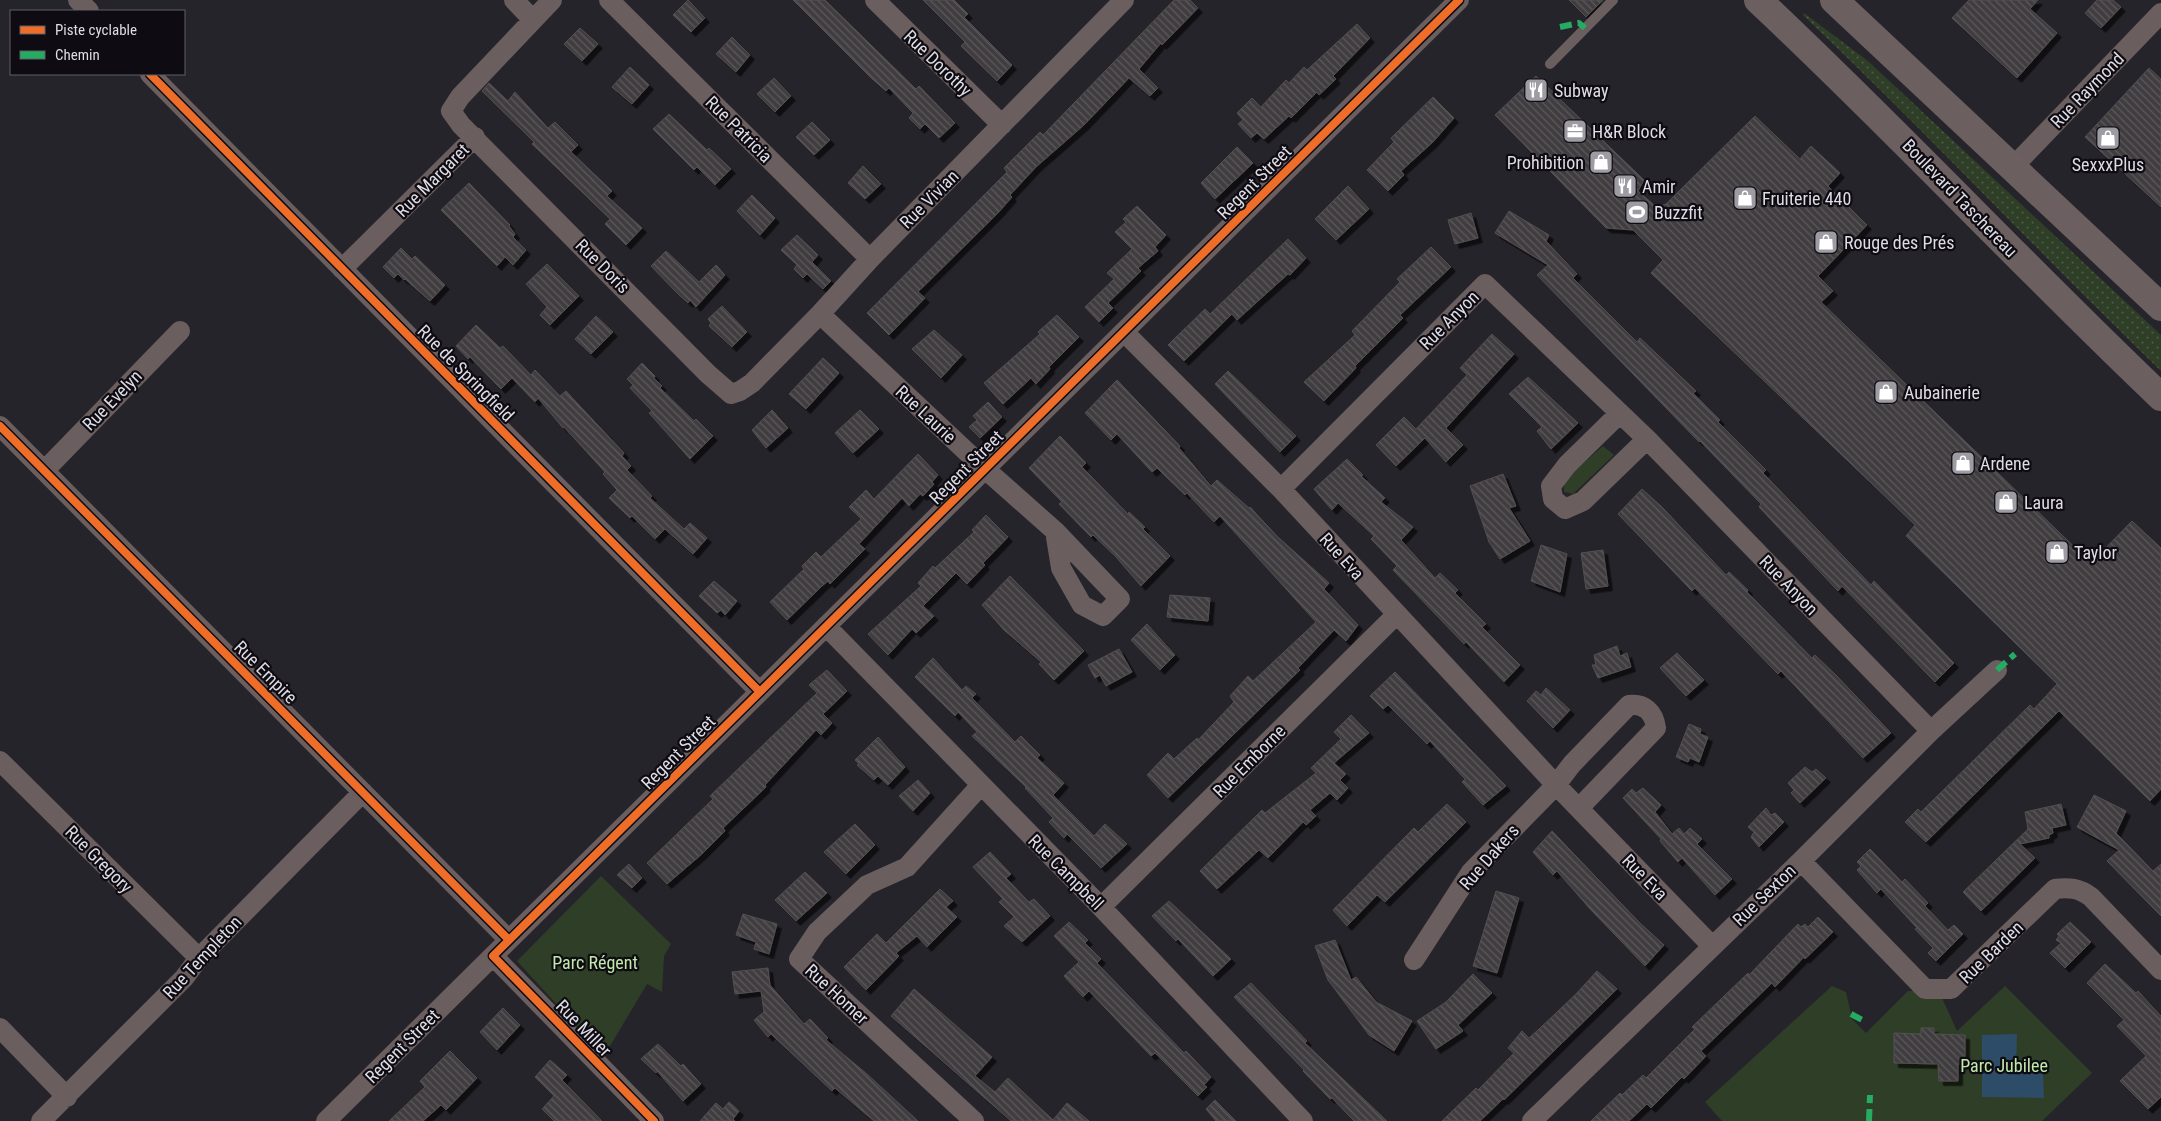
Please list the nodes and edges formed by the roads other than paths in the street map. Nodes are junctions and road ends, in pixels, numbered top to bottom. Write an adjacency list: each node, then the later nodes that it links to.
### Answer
1 (78, 0): 11 (street)
2 (514, 0): 13 (street)
3 (552, 0): 13 (street, Rue Margaret)
4 (609, 0): 19 (street, Rue Patricia)
5 (874, 0): 16 (street, Rue Dorothy)
6 (1124, 0): 16 (street, Rue Vivian)
7 (1459, 0): 24 (street, Regent Street)
8 (1613, 0): 14 (lane)
9 (1758, 0): 26 (main road, Boulevard Taschereau)
10 (1834, 0): 18 (main road)
11 (88, 10)
12 (2161, 13): 18 (street, Rue Raymond)
13 (532, 19): 17 (street, Rue Margaret)
14 (1550, 64)
15 (151, 75): 20 (street, Rue de Springfield)
16 (1002, 125): 19 (street, Rue Vivian)
17 (475, 137): 20 (street, Rue Margaret); 25 (street, Rue Doris)
18 (2012, 168): 21 (main road)
19 (870, 259): 22 (street, Rue Vivian)
20 (342, 269): 37 (street, Rue de Springfield)
21 (2161, 307)
22 (820, 314): 25 (street, Rue Vivian); 30 (street, Rue Laurie)
23 (180, 331): 31 (street, Rue Evelyn)
24 (1124, 332): 30 (street, Regent Street); 32 (street, Rue Eva)
25 (731, 394)
26 (2161, 397)
27 (1620, 413): 29 (street, Rue Anyon); 29 (street); 32 (street, Rue Anyon)
28 (0, 426): 31 (street, Rue Empire)
29 (1646, 439): 38 (street, Rue Anyon)
30 (985, 469): 33 (street, Rue Laurie); 35 (street, Regent Street)
31 (45, 470): 42 (street, Rue Empire)
32 (1281, 489): 34 (street, Rue Eva)
33 (1055, 531)
34 (1396, 615): 41 (street, Rue Eva); 45 (street, Rue Emborne)
35 (826, 626): 37 (street, Regent Street); 40 (street, Rue Campbell)
36 (1997, 670): 38 (street, Rue Sexton)
37 (760, 692): 46 (street, Regent Street)
38 (1931, 731): 44 (street, Rue Sexton)
39 (0, 761): 49 (street, Rue Gregory)
40 (981, 785): 45 (street, Rue Campbell); 57 (street, Rue Homer)
41 (1556, 785): 43 (street, Rue Eva); 43 (street); 50 (street, Rue Dakers)
42 (362, 792): 46 (street, Rue Empire); 49 (street, Rue Templeton)
43 (1578, 808): 47 (street, Rue Eva)
44 (1801, 861): 47 (street, Rue Sexton); 51 (street, Rue Barden)
45 (1101, 907): 58 (street, Rue Campbell)
46 (509, 940): 48 (street, Regent Street)
47 (1712, 946): 59 (street, Rue Sexton)
48 (493, 956): 55 (street, Regent Street); 56 (street, Rue Miller)
49 (199, 958): 53 (street, Rue Templeton)
50 (1414, 960)
51 (2161, 970)
52 (0, 1028): 53 (street)
53 (67, 1097): 54 (street, Rue Templeton)
54 (41, 1121)
55 (326, 1121)
56 (654, 1121)
57 (974, 1121)
58 (1303, 1121)
59 (1532, 1121)

